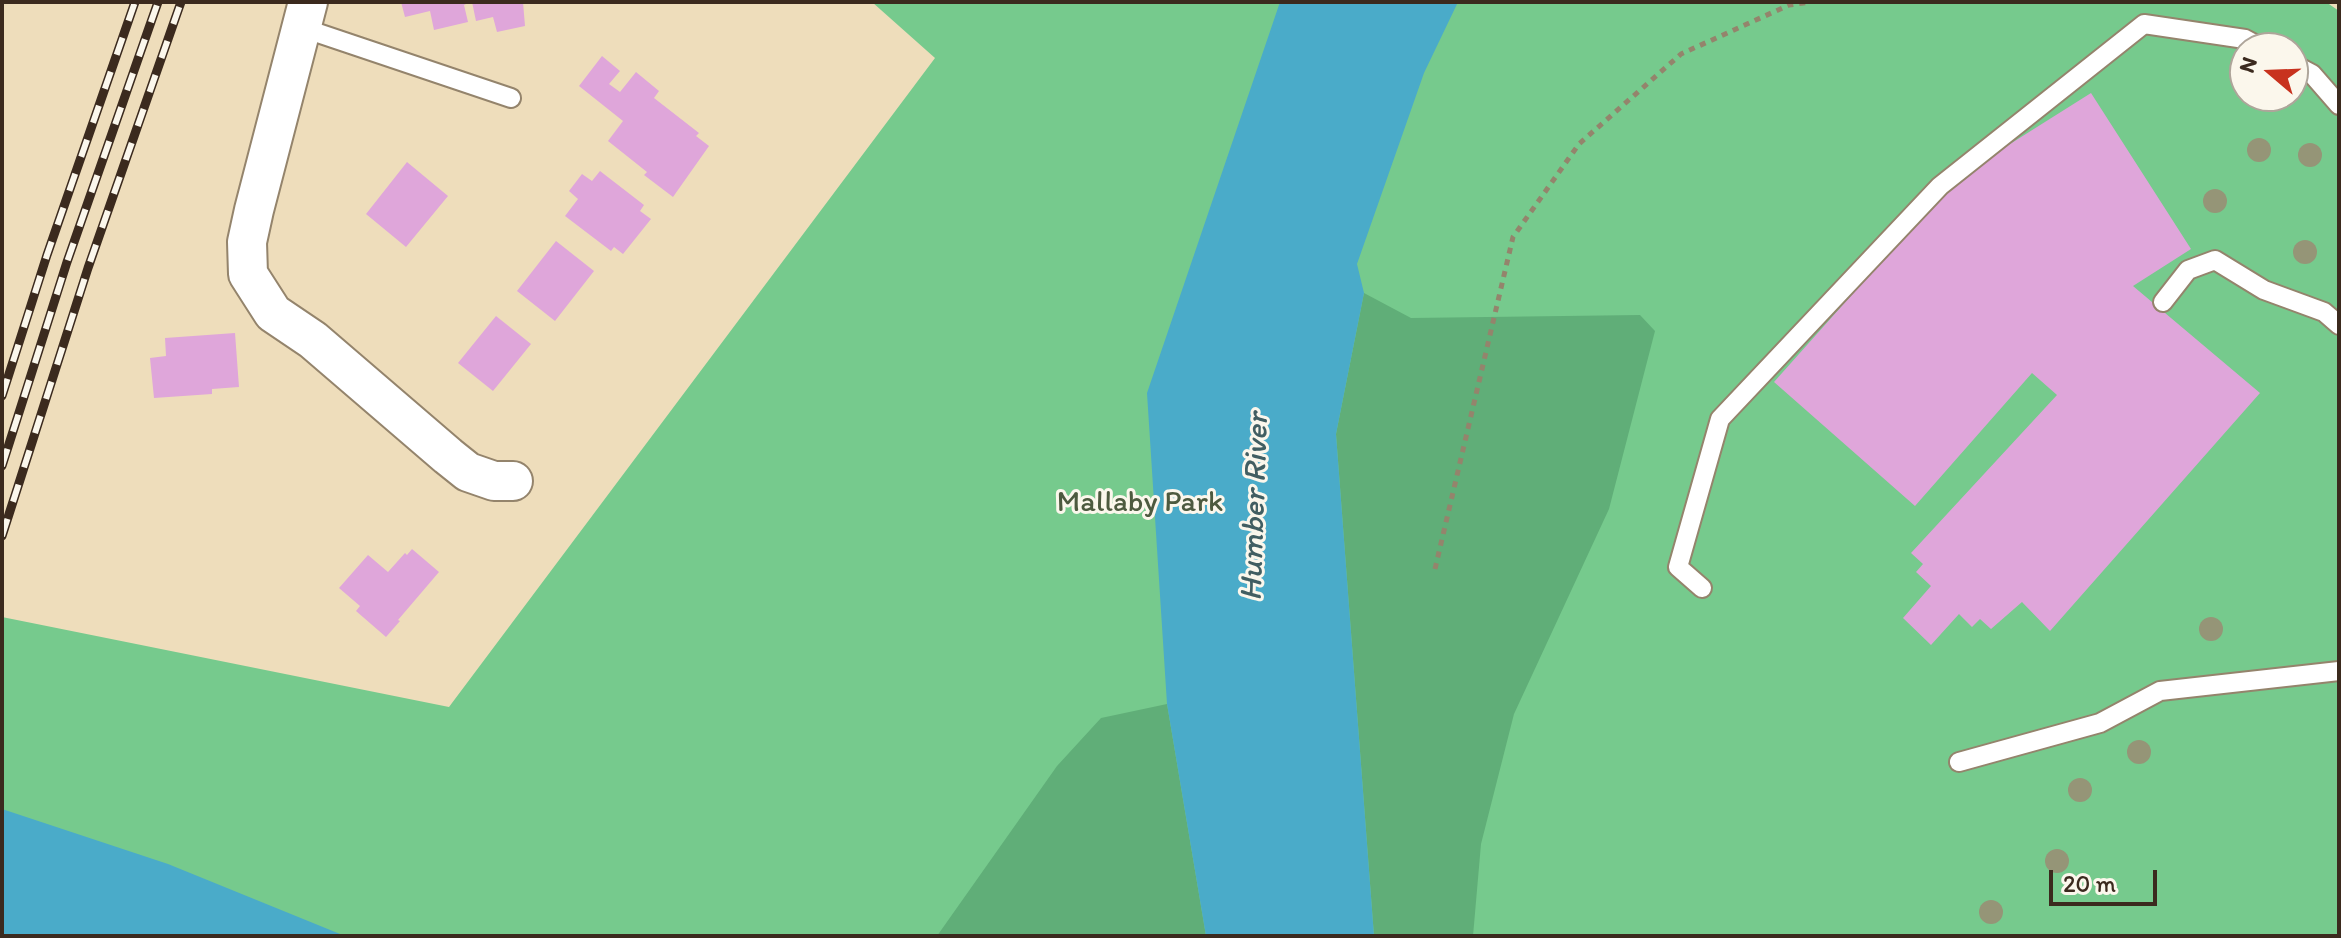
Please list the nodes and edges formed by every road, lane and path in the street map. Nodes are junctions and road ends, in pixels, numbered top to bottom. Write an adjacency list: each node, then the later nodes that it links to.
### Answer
1 (1811, 2): 10 (path)
2 (304, 14): 5 (lane); 9 (street)
3 (2229, 37): 11 (lane)
4 (2309, 72): 6 (lane)
5 (511, 98)
6 (2339, 105)
7 (2163, 302): 8 (lane)
8 (2339, 325)
9 (513, 481)
10 (1435, 569)
11 (1702, 588)
12 (2339, 671): 13 (lane)
13 (1959, 762)

